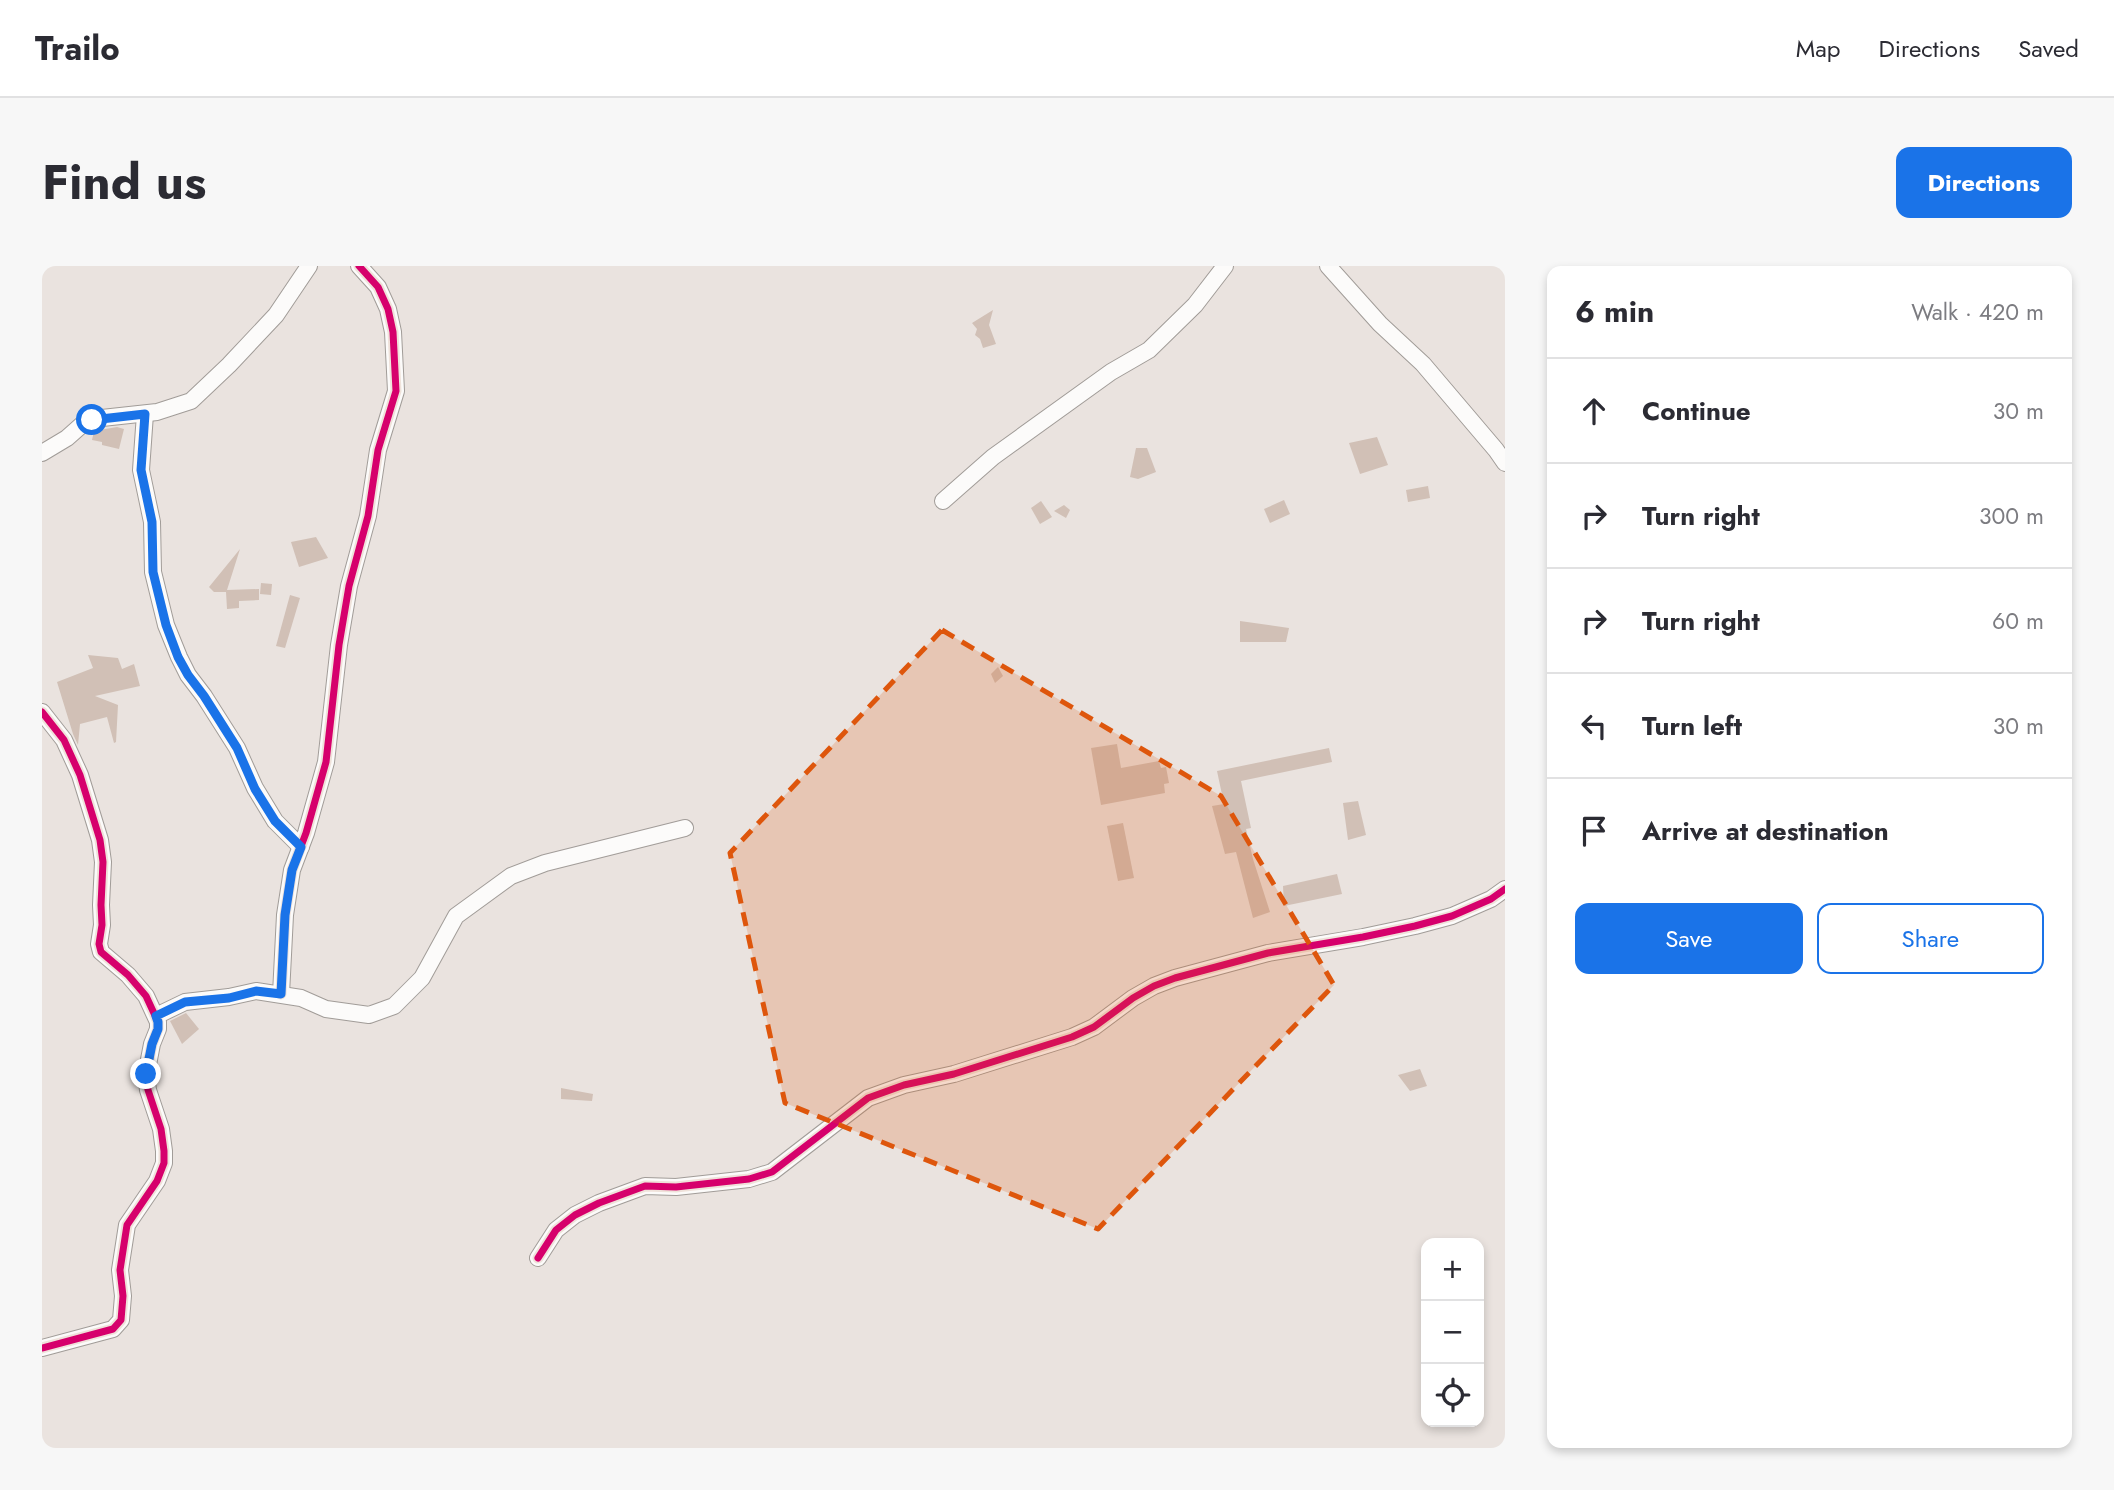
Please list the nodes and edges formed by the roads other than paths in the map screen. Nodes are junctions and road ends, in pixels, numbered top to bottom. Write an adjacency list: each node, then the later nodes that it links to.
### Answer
1 (309, 266): 5 (street)
2 (359, 266): 11 (street)
3 (1225, 266): 8 (street)
4 (1328, 266): 7 (street)
5 (145, 414): 6 (street); 11 (street)
6 (42, 453)
7 (1505, 463)
8 (943, 501)
9 (42, 712): 14 (street)
10 (685, 828): 13 (street)
11 (301, 847): 13 (street)
12 (1505, 889): 15 (street)
13 (281, 994): 14 (street)
14 (156, 1016): 16 (street)
15 (538, 1258)
16 (42, 1348)

